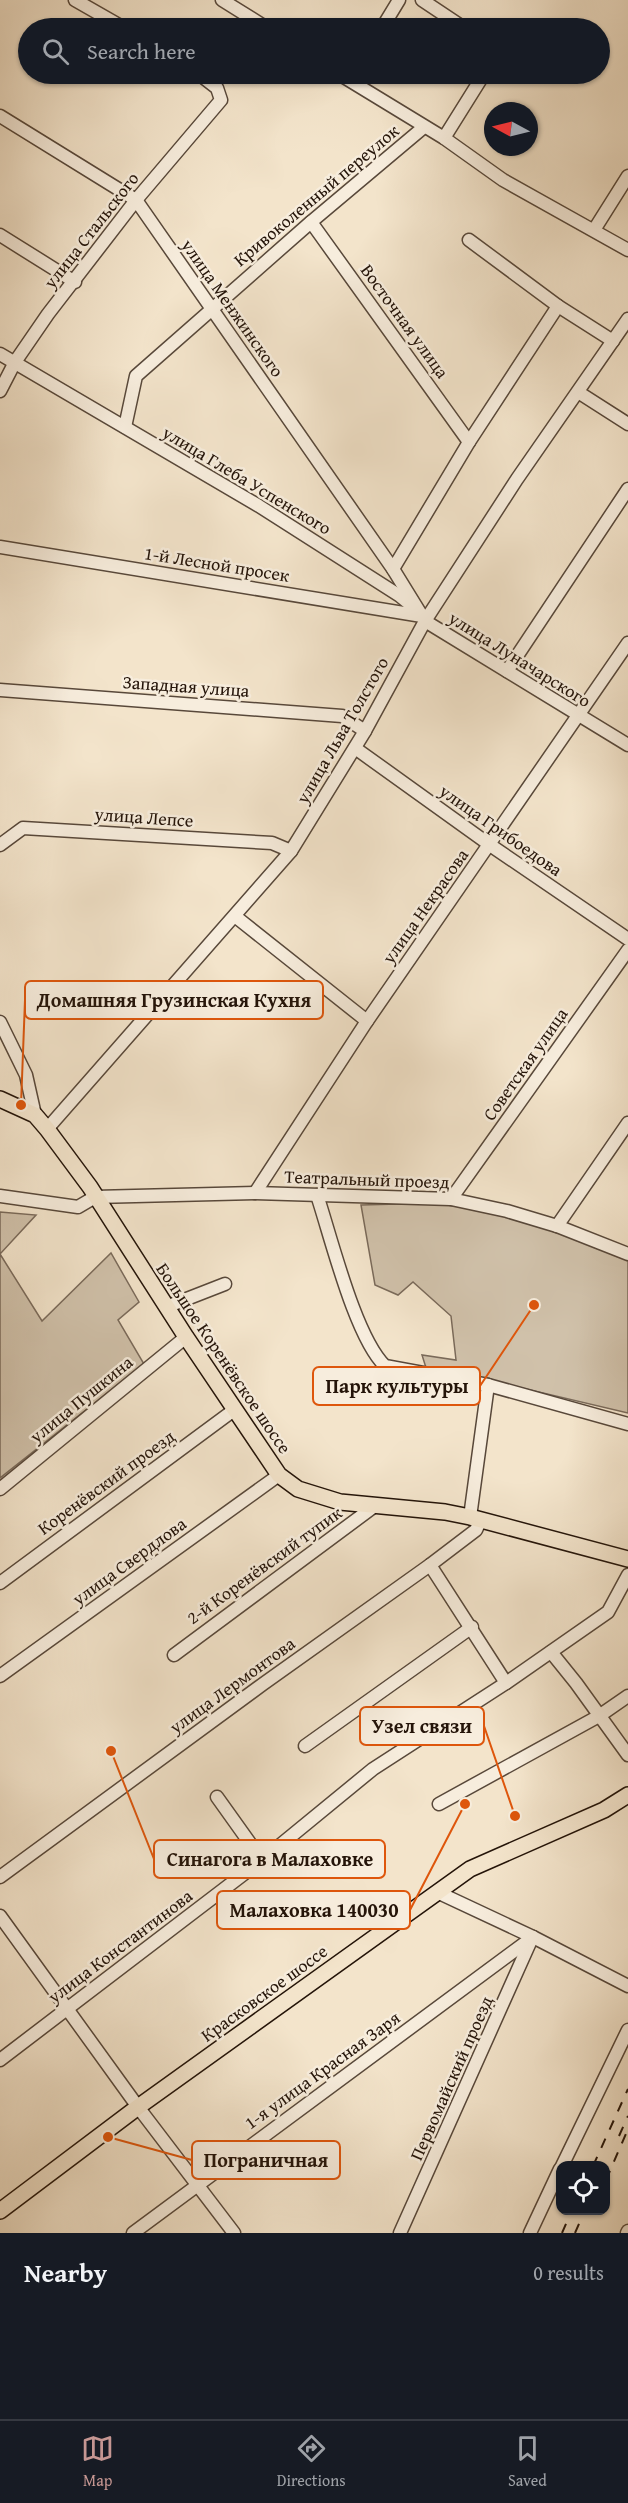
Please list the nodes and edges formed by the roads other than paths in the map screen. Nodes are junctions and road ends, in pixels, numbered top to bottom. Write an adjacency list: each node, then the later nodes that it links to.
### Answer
1 (75, 0): 5 (street)
2 (222, 0): 6 (street)
3 (399, 0): 7 (street)
4 (422, 0): 8 (street)
5 (106, 18)
6 (251, 18)
7 (388, 18)
8 (449, 18)
9 (212, 84): 16 (street, улица Стальского)
10 (363, 84): 13 (street)
11 (478, 84): 14 (street)
12 (0, 116): 16 (street, улица Менжинского)
13 (424, 127): 14 (street); 17 (street, Кривоколенный переулок)
14 (444, 138): 18 (street)
15 (628, 177): 18 (street)
16 (136, 200): 22 (street, улица Стальского); 24 (street, улица Менжинского)
17 (311, 222): 24 (street, Кривоколенный переулок); 33 (street, Восточная улица)
18 (594, 230): 21 (street)
19 (0, 235): 22 (street)
20 (469, 240): 23 (street)
21 (628, 250)
22 (75, 282): 28 (street, улица Стальского)
23 (558, 306): 26 (street); 33 (street)
24 (212, 309): 32 (street, Кривоколенный переулок); 36 (street, улица Менжинского)
25 (628, 319): 26 (street, улица Льва Толстого)
26 (613, 341): 30 (street, улица Льва Толстого)
27 (0, 354): 28 (street, улица Глеба Успенского)
28 (15, 362): 29 (street, улица Стальского); 32 (street, улица Глеба Успенского)
29 (0, 391)
30 (578, 392): 31 (street); 37 (street, улица Льва Толстого)
31 (628, 424)
32 (125, 427): 37 (street, улица Глеба Успенского)
33 (469, 442): 36 (street)
34 (628, 489): 39 (street)
35 (0, 547): 37 (street, 1-й Лесной просек)
36 (393, 569): 37 (street)
37 (424, 618): 39 (street, улица Луначарского); 42 (street, улица Льва Толстого)
38 (628, 643): 41 (street, улица Некрасова)
39 (507, 671): 41 (street, улица Луначарского)
40 (0, 690): 42 (street, Западная улица)
41 (578, 716): 43 (street, улица Луначарского); 46 (street, улица Некрасова)
42 (365, 731): 44 (street, улица Льва Толстого)
43 (628, 745)
44 (355, 748): 46 (street, улица Грибоедова); 47 (street, улица Льва Толстого)
45 (0, 845): 47 (street, улица Лепсе)
46 (490, 845): 49 (street, улица Грибоедова); 51 (street, улица Некрасова)
47 (291, 851): 48 (street, улица Льва Толстого)
48 (236, 916): 51 (street); 58 (street, улица Льва Толстого)
49 (628, 939)
50 (628, 950): 63 (street, Советская улица)
51 (367, 1021): 59 (street, улица Некрасова)
52 (0, 1022): 54 (street)
53 (0, 1041): 54 (street)
54 (14, 1047): 56 (street)
55 (0, 1098): 56 (main road, Большое Коренёвское шоссе)
56 (35, 1115): 58 (main road, Большое Коренёвское шоссе)
57 (628, 1123): 64 (street)
58 (47, 1129): 62 (main road, Большое Коренёвское шоссе)
59 (255, 1192): 60 (street, Театральный проезд); 62 (street, Театральный проезд)
60 (317, 1195): 63 (street, Театральный проезд); 69 (street)
61 (0, 1196): 62 (street, Театральный проезд)
62 (95, 1197): 67 (main road, Большое Коренёвское шоссе)
63 (451, 1199): 64 (street, Театральный проезд)
64 (557, 1226): 65 (street, Театральный проезд)
65 (628, 1254)
66 (225, 1284): 67 (street)
67 (166, 1307): 68 (main road, Большое Коренёвское шоссе)
68 (186, 1337): 70 (main road, Большое Коренёвское шоссе); 73 (street, улица Пушкина)
69 (488, 1385): 71 (street); 75 (street)
70 (234, 1410): 72 (main road, Большое Коренёвское шоссе); 79 (street, Коренёвский проезд)
71 (628, 1424)
72 (279, 1475): 74 (main road, Большое Коренёвское шоссе); 83 (street, улица Свердлова)
73 (0, 1489)
74 (376, 1505): 75 (main road, Большое Коренёвское шоссе); 82 (street, 2-й Коренёвский тупик)
75 (476, 1518): 76 (main road, Большое Коренёвское шоссе); 77 (street, улица Лермонтова)
76 (628, 1558)
77 (430, 1565): 80 (street); 93 (street, улица Лермонтова)
78 (628, 1575): 81 (street, улица Константинова)
79 (0, 1583)
80 (472, 1627): 84 (street); 87 (street)
81 (551, 1653): 84 (street, улица Константинова); 86 (street)
82 (174, 1655)
83 (0, 1676)
84 (506, 1683): 92 (street, улица Константинова)
85 (628, 1696): 86 (street)
86 (599, 1716): 88 (street); 91 (street)
87 (305, 1746)
88 (628, 1755)
89 (628, 1796): 94 (main road, Красковское шоссе)
90 (218, 1797): 92 (street)
91 (439, 1804)
92 (262, 1860): 98 (street, улица Константинова)
93 (0, 1877)
94 (437, 1892): 96 (street); 101 (main road, Красковское шоссе)
95 (0, 1916): 98 (street)
96 (533, 1937): 97 (street); 104 (street, 1-я улица Красная Заря); 108 (street, Первомайский проезд)
97 (628, 1986)
98 (68, 2009): 100 (street, улица Константинова); 101 (street)
99 (628, 2030): 102 (street)
100 (0, 2060)
101 (138, 2107): 104 (street); 105 (main road, Красковское шоссе)
102 (564, 2161)
103 (556, 2178): 109 (street)
104 (198, 2184): 106 (street, 1-я улица Красная Заря); 107 (street)
105 (0, 2211)
106 (133, 2233)
107 (234, 2233)
108 (400, 2233)
109 (530, 2233)

